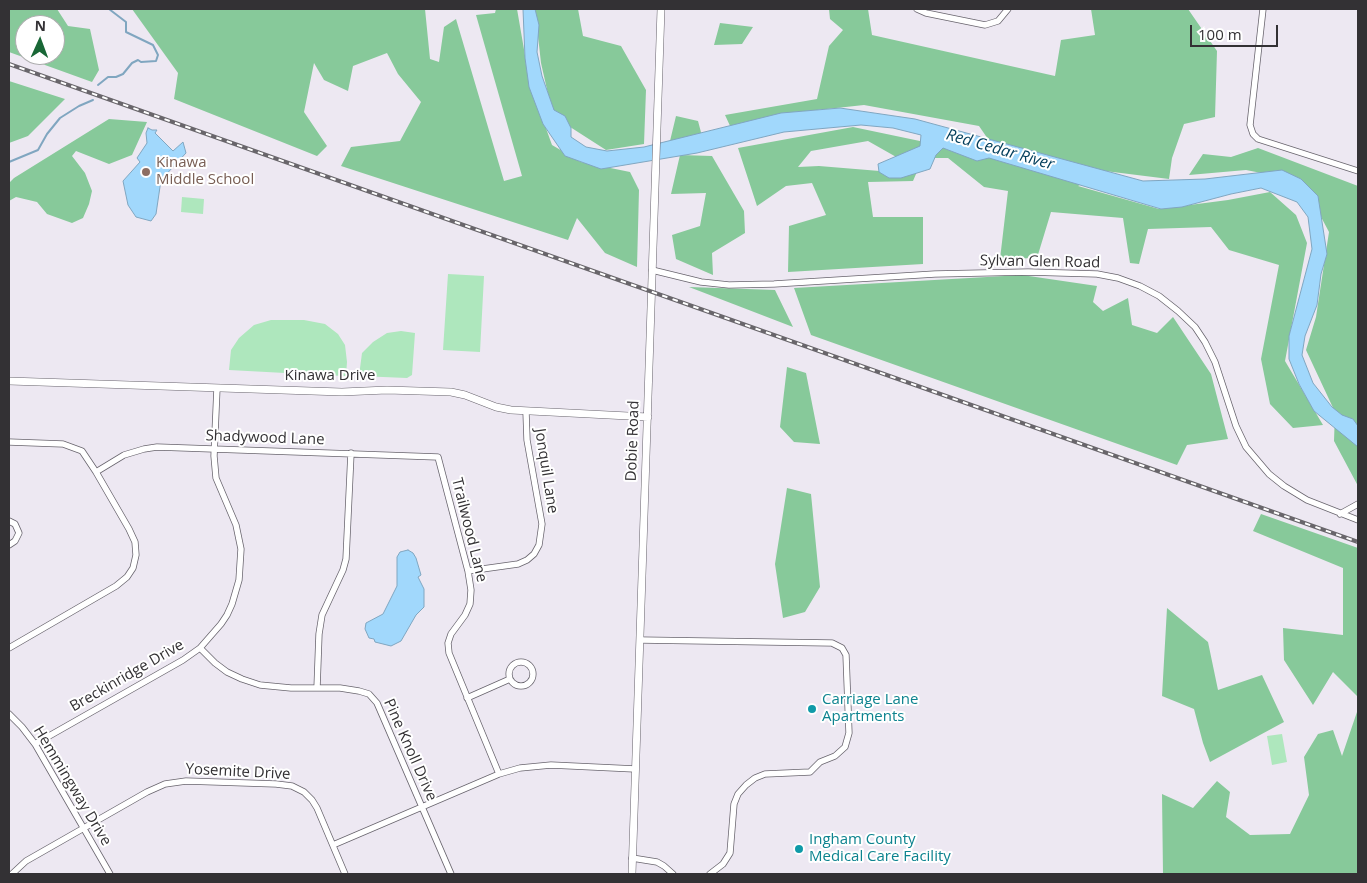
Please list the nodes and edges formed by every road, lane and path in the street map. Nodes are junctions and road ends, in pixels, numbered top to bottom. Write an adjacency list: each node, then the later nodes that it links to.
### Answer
1 (662, 9): 6 (street, Dobie Road)
2 (917, 9): 3 (street)
3 (1008, 9)
4 (1263, 9): 5 (street)
5 (1358, 172)
6 (652, 270): 10 (street, Dobie Road); 17 (street, Sylvan Glen Road)
7 (9, 381): 8 (street, Kinawa Drive)
8 (217, 388): 9 (street, Kinawa Drive); 12 (street, Breckinridge Drive)
9 (526, 412): 10 (street, Kinawa Drive); 21 (street, Jonquil Lane)
10 (648, 417): 22 (street, Dobie Road)
11 (9, 442): 15 (street)
12 (214, 448): 13 (street, Shadywood Lane); 15 (street, Shadywood Lane); 24 (street, Breckinridge Drive)
13 (351, 453): 14 (street, Shadywood Lane); 26 (street)
14 (438, 457): 21 (street, Trailwood Lane)
15 (96, 472): 23 (street)
16 (1358, 504): 17 (street)
17 (1340, 514): 18 (street, Sylvan Glen Road)
18 (1358, 520)
19 (9, 521): 20 (street)
20 (9, 545)
21 (468, 570): 27 (street, Trailwood Lane)
22 (640, 640): 30 (street, Dobie Road); 42 (street)
23 (9, 648)
24 (200, 648): 26 (street, Pine Knoll Drive); 29 (street, Breckinridge Drive)
25 (510, 679): 25 (street); 27 (street)
26 (317, 688): 32 (street, Pine Knoll Drive)
27 (466, 698): 31 (street, Trailwood Lane)
28 (9, 714): 29 (street, Hemmingway Drive)
29 (35, 744): 33 (street, Hemmingway Drive)
30 (635, 769): 31 (street); 35 (street, Dobie Road)
31 (499, 774): 32 (street)
32 (422, 807): 34 (street); 39 (street, Pine Knoll Drive)
33 (84, 828): 34 (street, Yosemite Drive); 36 (street, Yosemite Drive); 37 (street, Hemmingway Drive)
34 (333, 845): 38 (street, Yosemite Drive)
35 (632, 858): 40 (street, Dobie Road); 41 (street)
36 (12, 874)
37 (110, 874)
38 (345, 874)
39 (451, 874)
40 (632, 874)
41 (673, 874)
42 (710, 874)

